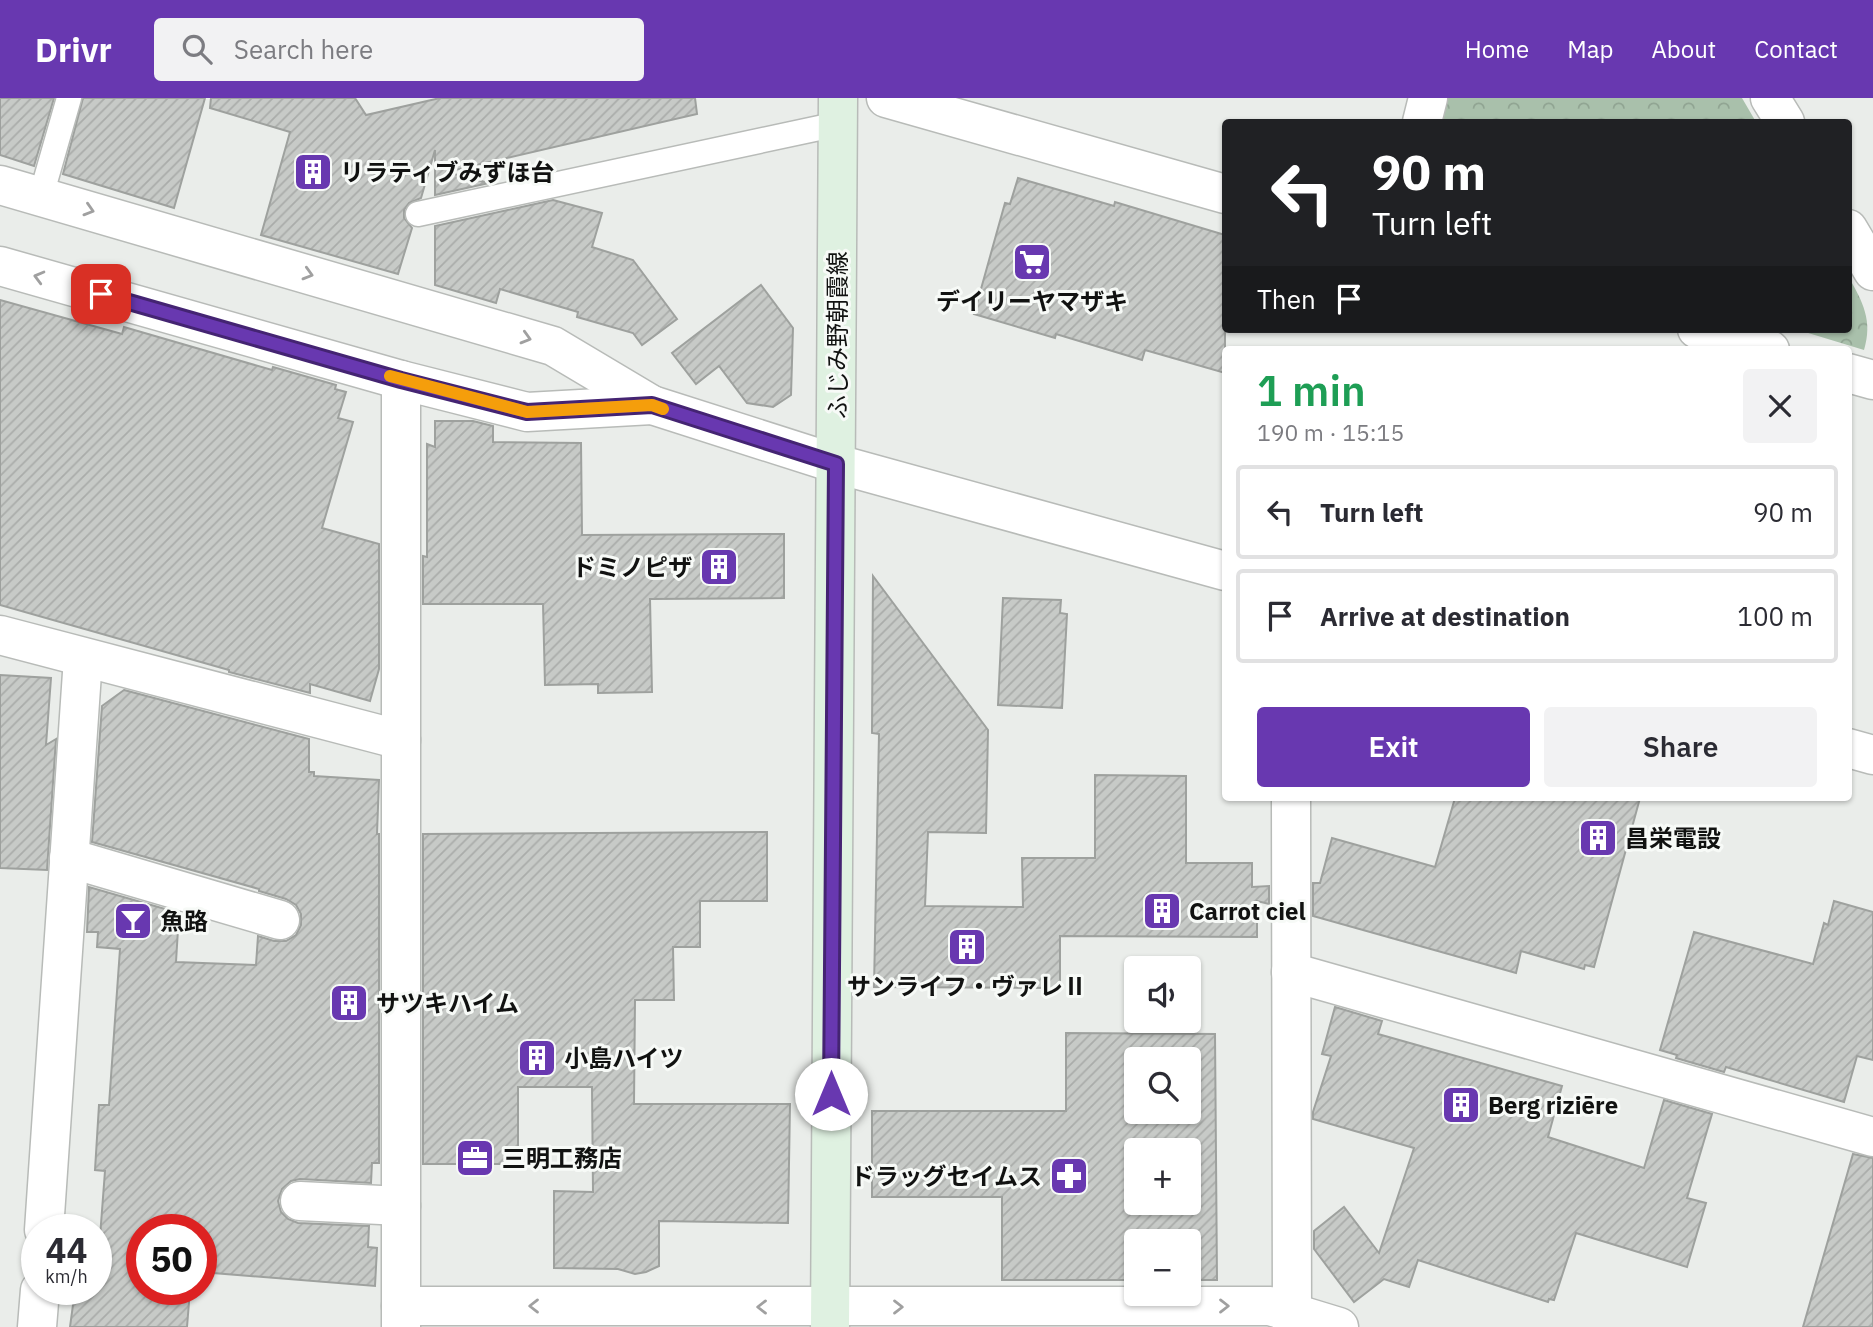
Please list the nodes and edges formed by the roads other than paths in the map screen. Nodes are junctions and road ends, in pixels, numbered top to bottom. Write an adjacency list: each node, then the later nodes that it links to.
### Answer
1 (69, 98): 10 (lane)
2 (886, 98): 9 (street)
3 (1429, 98): 6 (street)
4 (1770, 98): 7 (street)
5 (838, 111): 11 (lane); 21 (main road, ふじみ野朝霞線)
6 (1423, 119)
7 (1782, 119)
8 (0, 185): 10 (street)
9 (1222, 193)
10 (41, 196): 20 (street, one-way to 20)
11 (418, 214)
12 (1852, 236): 14 (street)
13 (0, 266): 18 (street, one-way to 13)
14 (1873, 271)
15 (1711, 333): 16 (street)
16 (1756, 346)
17 (1852, 374): 19 (street)
18 (401, 380): 20 (street); 25 (street)
19 (1873, 380)
20 (652, 405): 21 (street)
21 (836, 464): 22 (street); 38 (main road, ふじみ野朝霞線)
22 (1222, 570)
23 (0, 635): 24 (street)
24 (83, 658): 25 (street); 29 (street)
25 (401, 740): 34 (street)
26 (1852, 749): 27 (street)
27 (1873, 755)
28 (1291, 801): 31 (street)
29 (69, 859): 30 (street); 35 (street)
30 (279, 920)
31 (1291, 972): 32 (street); 39 (street)
32 (1873, 1137)
33 (300, 1201): 34 (street)
34 (401, 1206): 37 (street)
35 (45, 1214)
36 (39, 1305): 40 (street)
37 (401, 1317): 38 (street, one-way to 37)
38 (830, 1317): 39 (street, one-way to 39)
39 (1292, 1320): 41 (street)
40 (37, 1327)
41 (1339, 1327)

